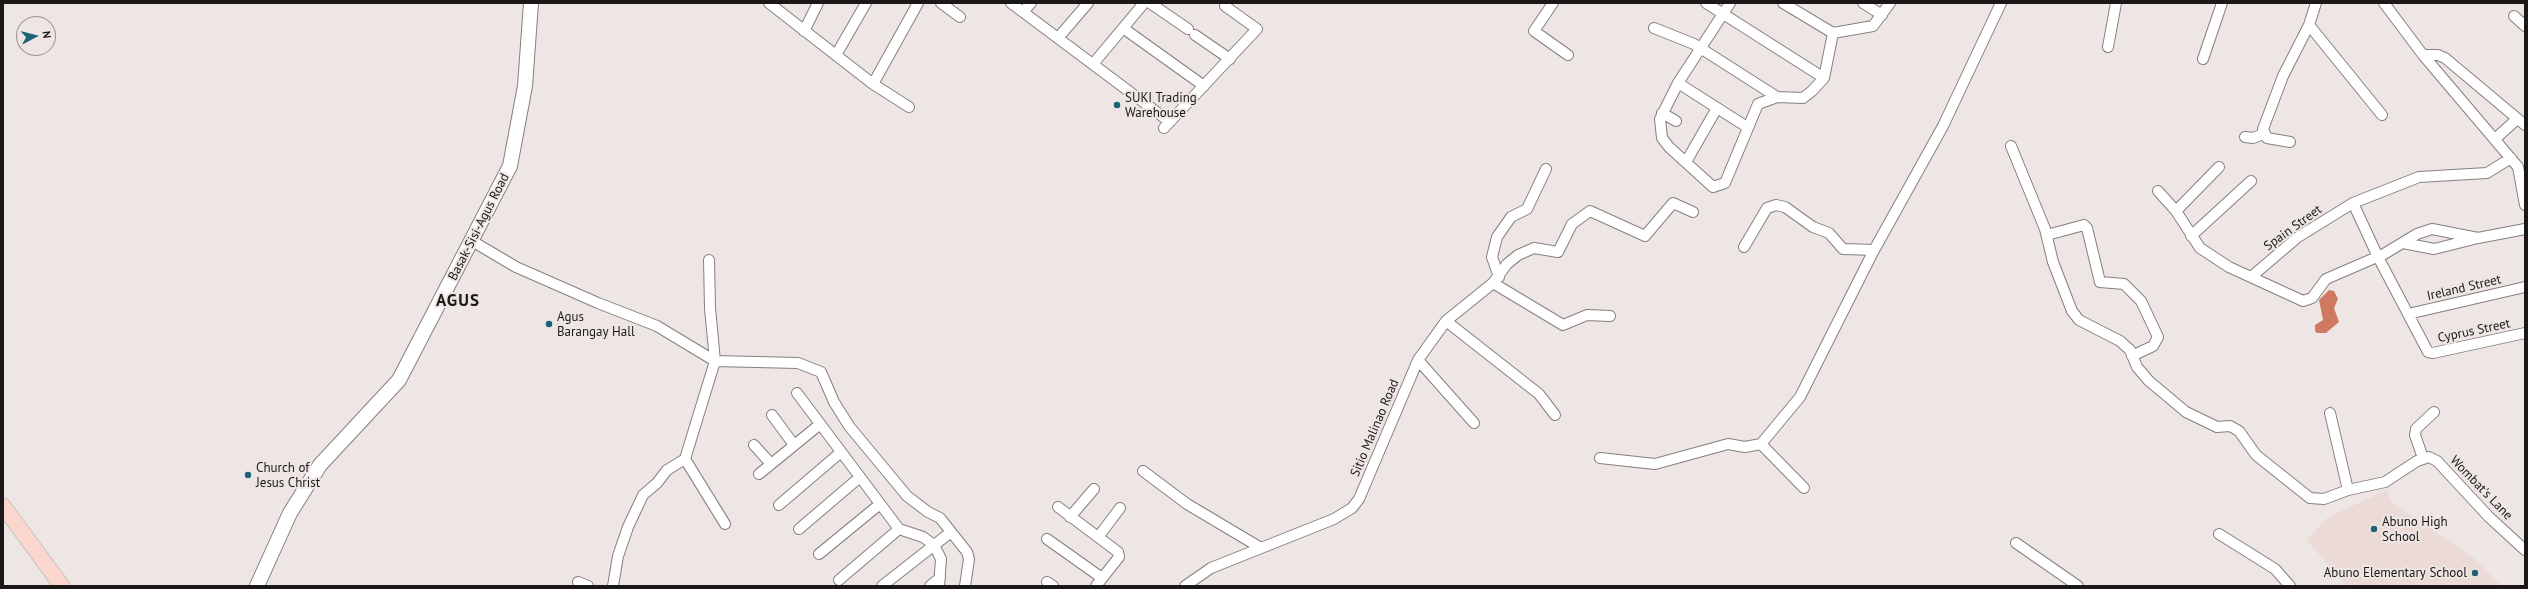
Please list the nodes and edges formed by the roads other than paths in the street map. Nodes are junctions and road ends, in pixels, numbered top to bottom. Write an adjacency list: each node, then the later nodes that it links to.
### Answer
1 (531, 3): 75 (street, Basak-Sisi-Agus Road)
2 (818, 3): 33 (street)
3 (866, 3): 38 (street)
4 (918, 3): 46 (street)
5 (941, 3): 28 (street)
6 (1011, 3): 24 (street)
7 (1031, 3): 24 (street)
8 (1088, 3): 35 (street)
9 (1144, 3): 31 (street)
10 (1150, 3): 41 (street)
11 (1552, 3): 39 (street)
12 (1706, 3): 25 (street)
13 (1730, 3): 25 (street)
14 (1783, 3): 34 (street)
15 (1863, 3): 26 (street)
16 (1890, 3): 26 (street)
17 (2001, 3): 78 (street)
18 (2116, 3): 36 (street)
19 (2222, 3): 42 (street)
20 (2316, 3): 29 (street)
21 (2384, 3): 40 (street)
22 (771, 4): 33 (street)
23 (1225, 6): 41 (street)
24 (1023, 12): 35 (street)
25 (1723, 14): 37 (street); 44 (street)
26 (1882, 15): 34 (street)
27 (2514, 16): 30 (street)
28 (960, 17)
29 (2309, 25): 52 (street); 56 (street)
30 (2525, 26)
31 (1123, 28): 43 (street); 47 (street)
32 (1654, 28): 37 (street)
33 (804, 31): 38 (street)
34 (1834, 33): 44 (street)
35 (1058, 38): 43 (street)
36 (2108, 47)
37 (1700, 48): 45 (street); 48 (street)
38 (836, 55): 46 (street)
39 (1568, 55)
40 (2423, 55): 54 (street); 58 (street)
41 (1230, 59): 47 (street)
42 (2203, 59)
43 (1093, 64): 47 (street)
44 (1824, 78): 48 (street)
45 (1678, 83): 50 (street); 51 (street)
46 (873, 84): 49 (street)
47 (1204, 86)
48 (1777, 97): 55 (street)
49 (909, 107)
50 (1718, 108): 55 (street); 62 (street)
51 (1662, 113): 53 (street); 62 (street)
52 (2382, 115)
53 (1676, 121)
54 (2521, 122): 58 (street)
55 (1747, 127): 62 (street)
56 (2263, 134): 57 (street); 59 (street)
57 (2245, 137)
58 (2495, 139): 61 (street)
59 (2290, 142)
60 (2011, 146): 72 (street)
61 (2511, 158): 67 (street, Spain Street); 68 (street)
62 (1686, 162)
63 (2219, 167): 69 (street)
64 (1546, 169): 82 (street)
65 (2251, 181): 73 (street)
66 (2158, 191): 69 (street)
67 (2352, 202): 79 (street); 81 (street, Spain Street)
68 (2525, 205)
69 (2176, 211): 73 (street)
70 (1693, 212): 82 (street, Sitio Malinao Road)
71 (2525, 229): 74 (street)
72 (2047, 236): 88 (street); 88 (street)
73 (2191, 236): 81 (street)
74 (2478, 238): 76 (street); 76 (street)
75 (472, 242): 90 (street); 134 (street, Basak-Sisi-Agus Road)
76 (2403, 243): 79 (street)
77 (1744, 247): 78 (street)
78 (1874, 250): 98 (street)
79 (2378, 257): 81 (street); 84 (street)
80 (709, 260): 90 (street)
81 (2251, 276)
82 (1496, 280): 85 (street); 86 (street, Sitio Malinao Road)
83 (2525, 287): 84 (street, Ireland Street)
84 (2408, 314): 87 (street, Cyprus Street)
85 (1610, 316)
86 (1446, 321): 89 (street, Sitio Malinao Road); 95 (street)
87 (2525, 334)
88 (2132, 356): 111 (street)
89 (1418, 360): 96 (street); 127 (street, Sitio Malinao Road)
90 (715, 361): 102 (street); 121 (street)
91 (797, 393): 97 (street)
92 (2434, 412): 104 (street)
93 (2330, 413): 111 (street)
94 (772, 415): 100 (street)
95 (1554, 416)
96 (1474, 423)
97 (819, 425): 100 (street); 101 (street)
98 (1761, 444): 103 (street); 109 (street)
99 (754, 445): 105 (street)
100 (794, 445): 105 (street)
101 (841, 452): 108 (street); 113 (street)
102 (685, 458): 118 (street); 135 (street)
103 (1600, 458)
104 (2423, 458): 111 (street); 128 (street, Wombat's Lane)
105 (771, 464): 107 (street)
106 (1143, 471): 127 (street)
107 (759, 474)
108 (860, 477): 112 (street); 119 (street)
109 (1804, 488)
110 (1094, 489): 117 (street)
111 (2348, 490)
112 (880, 504): 120 (street); 129 (street)
113 (779, 505)
114 (3, 506): 133 (main road)
115 (1058, 507): 117 (street)
116 (1120, 508): 123 (street)
117 (1070, 517): 123 (street)
118 (725, 524)
119 (799, 529)
120 (899, 529): 126 (street); 130 (street)
121 (951, 532): 126 (street); 138 (street)
122 (2219, 534): 141 (street)
123 (1099, 536): 132 (street)
124 (1047, 539): 132 (street)
125 (2016, 543): 140 (street)
126 (934, 545): 131 (street); 136 (street)
127 (1261, 548): 139 (street, Sitio Malinao Road)
128 (2525, 550)
129 (819, 554)
130 (839, 580)
131 (939, 582): 137 (street)
132 (1099, 582)
133 (62, 586)
134 (257, 586)
135 (613, 586)
136 (882, 586)
137 (930, 586)
138 (965, 586)
139 (1185, 586)
140 (2078, 586)
141 (2290, 586)

